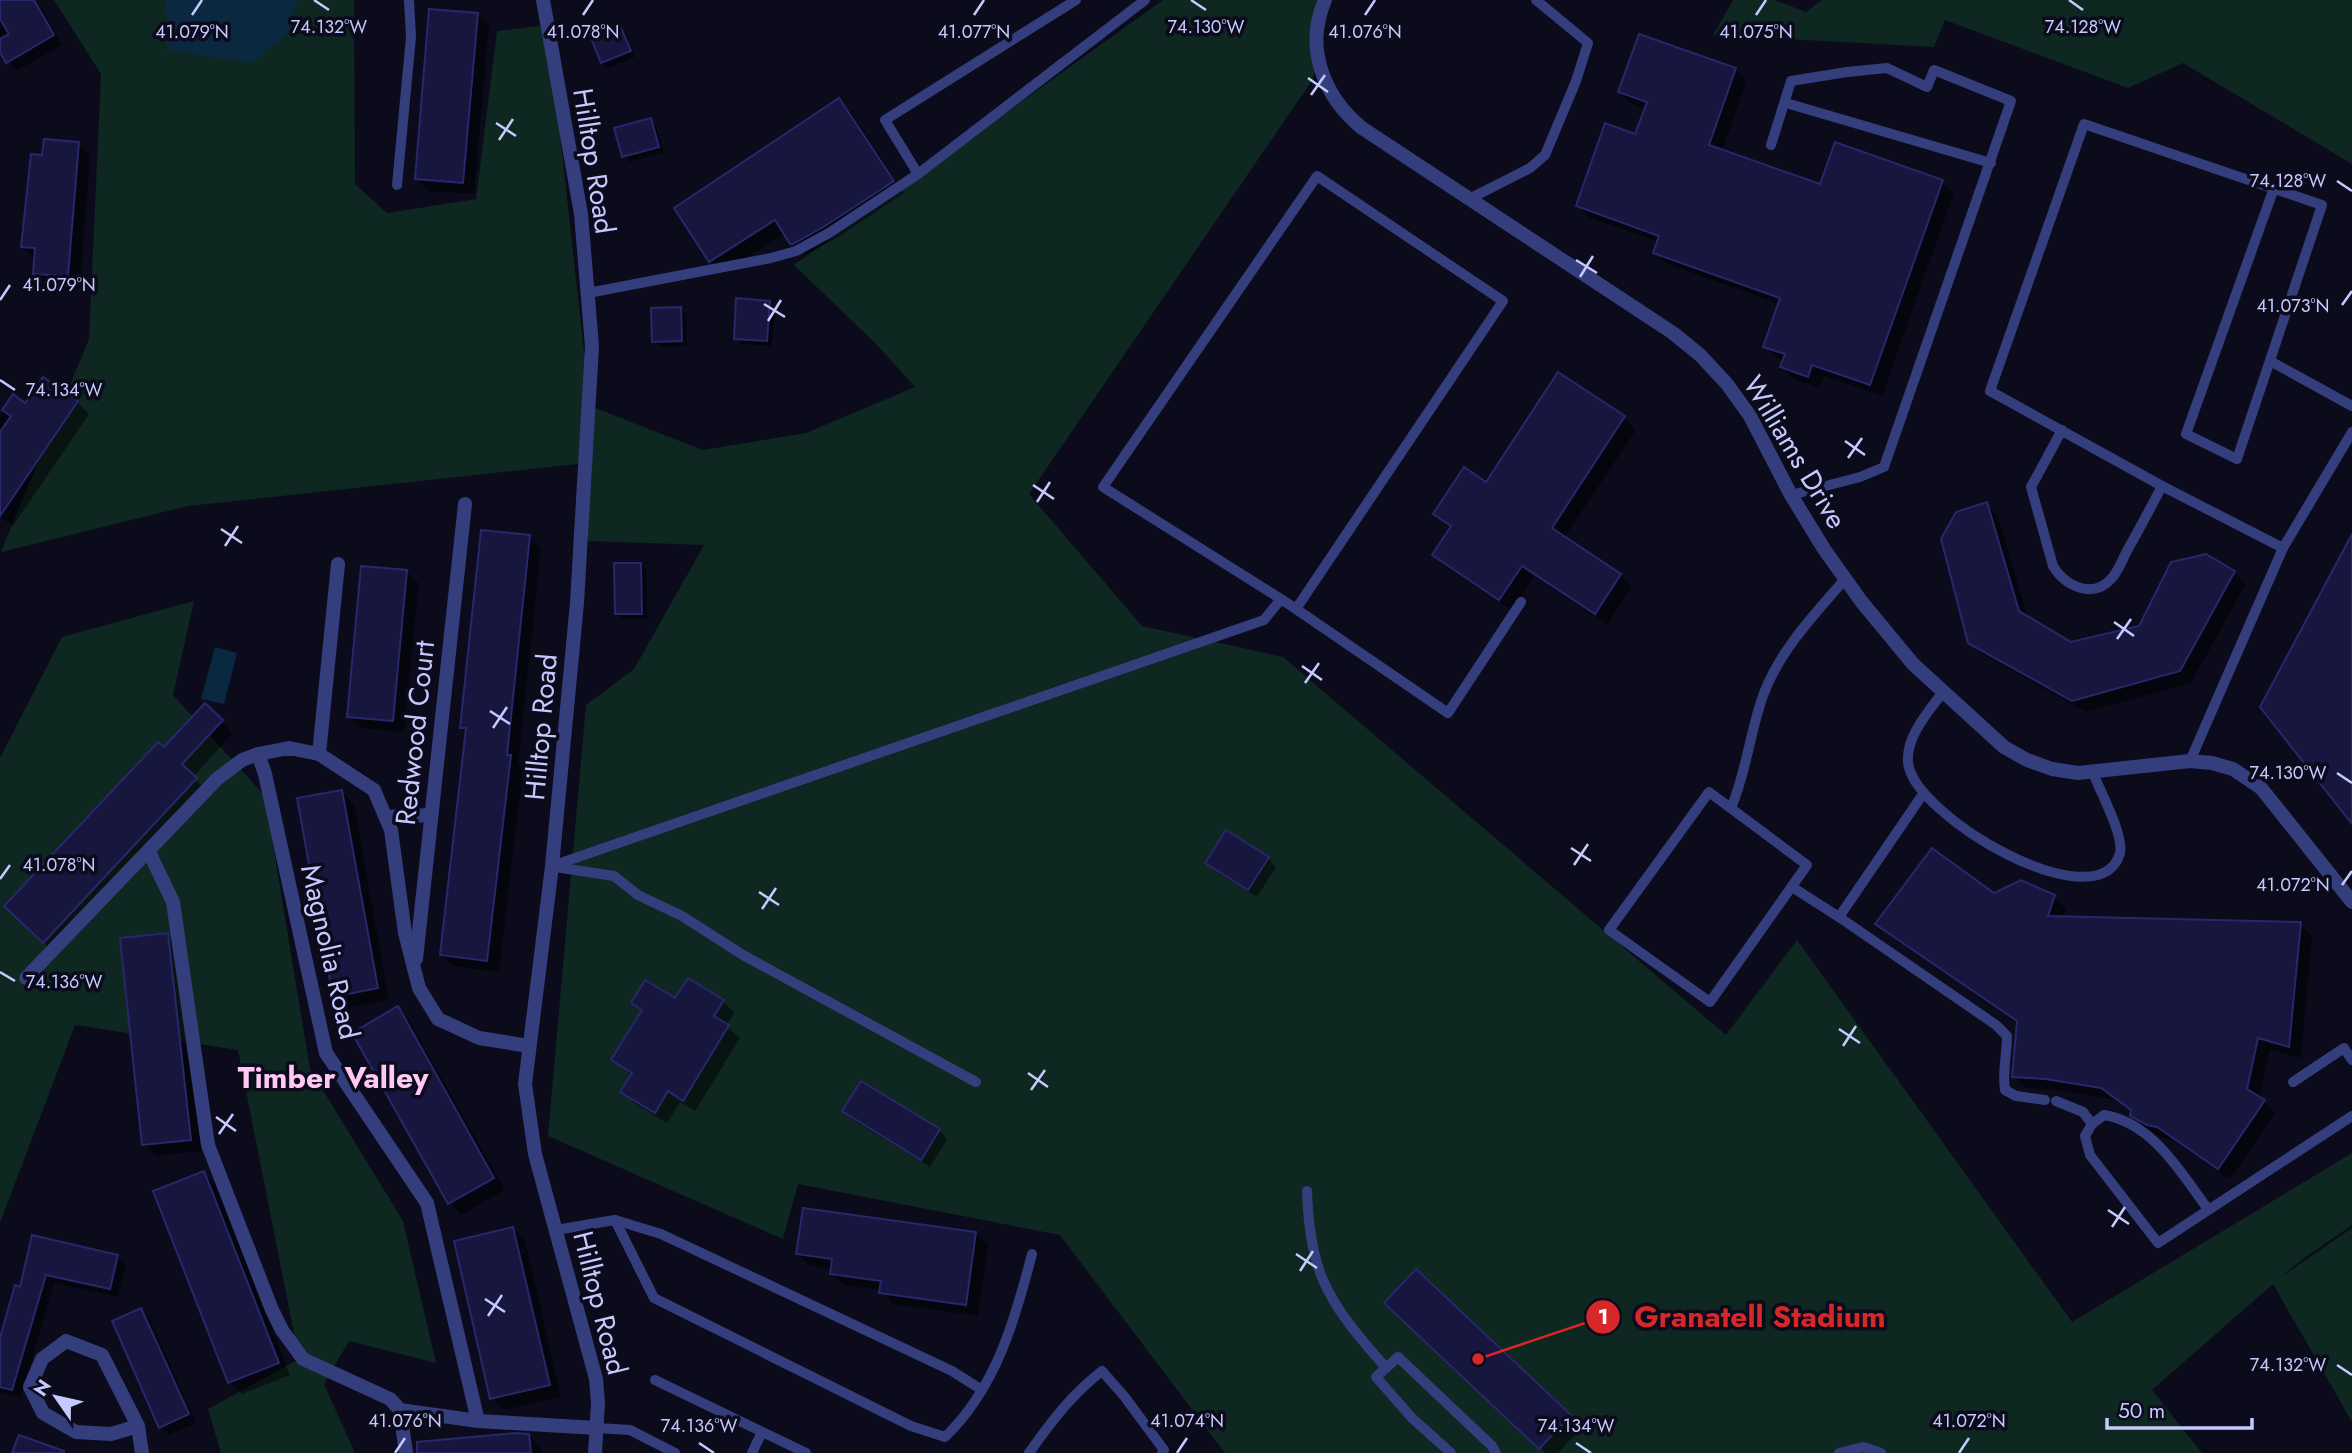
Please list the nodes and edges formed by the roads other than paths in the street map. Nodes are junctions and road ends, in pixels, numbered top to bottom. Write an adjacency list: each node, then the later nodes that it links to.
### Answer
1 (409, 0): 11 (lane)
2 (543, 0): 14 (street, Hilltop Road)
3 (1076, 0): 10 (lane)
4 (1145, 0): 10 (lane)
5 (1325, 0): 13 (street, Williams Drive)
6 (1536, 0): 13 (lane)
7 (1786, 103): 8 (lane); 9 (lane); 9 (lane)
8 (1771, 145)
9 (1991, 163): 20 (lane)
10 (918, 174): 14 (lane)
11 (397, 185)
12 (2274, 188): 15 (lane); 15 (lane); 17 (lane)
13 (1469, 199): 20 (street, Williams Drive)
14 (588, 293): 38 (street, Hilltop Road)
15 (2270, 361): 16 (lane)
16 (2352, 406)
17 (2062, 430): 19 (lane); 19 (lane)
18 (2352, 432): 22 (lane)
19 (2162, 486): 22 (lane)
20 (1791, 495): 24 (street, Williams Drive)
21 (465, 504): 35 (street, Redwood Court)
22 (2284, 548): 31 (lane)
23 (338, 564): 30 (street)
24 (1845, 579): 28 (street, Williams Drive); 34 (lane)
25 (1281, 599): 27 (lane); 27 (lane); 38 (lane)
26 (1521, 602): 27 (lane)
27 (1296, 609)
28 (1944, 692): 32 (street, Williams Drive); 33 (lane)
29 (258, 754): 30 (street); 37 (street); 59 (street, Magnolia Road)
30 (319, 754): 36 (street)
31 (2190, 761): 32 (street, Williams Drive); 40 (street, Williams Drive)
32 (2093, 773): 33 (lane)
33 (1923, 793): 41 (lane)
34 (1731, 808): 39 (lane); 39 (lane)
35 (431, 815): 36 (street); 42 (street, Redwood Court)
36 (387, 817): 42 (street)
37 (149, 852): 43 (street); 58 (street)
38 (552, 866): 44 (street, Hilltop Road); 46 (lane)
39 (1792, 887): 41 (lane)
40 (2352, 902)
41 (1839, 917): 49 (lane)
42 (415, 967): 44 (street)
43 (26, 978)
44 (529, 1046): 53 (street, Hilltop Road)
45 (2352, 1060): 47 (lane)
46 (976, 1082)
47 (2293, 1083)
48 (2352, 1116): 51 (lane)
49 (2092, 1124): 51 (lane); 51 (lane)
50 (1307, 1191): 55 (lane)
51 (2208, 1209)
52 (615, 1220): 53 (lane); 57 (lane); 57 (lane)
53 (556, 1230): 61 (street, Hilltop Road)
54 (1032, 1254): 57 (lane)
55 (1385, 1368): 71 (lane); 72 (lane)
56 (654, 1380): 62 (lane)
57 (982, 1390)
58 (400, 1410): 59 (street); 64 (street)
59 (478, 1421): 61 (street)
60 (138, 1426): 60 (street); 63 (street)
61 (597, 1427): 65 (street, Hilltop Road); 66 (lane)
62 (762, 1432): 67 (lane); 68 (lane)
63 (142, 1453)
64 (406, 1453)
65 (595, 1453)
66 (675, 1453)
67 (752, 1453)
68 (806, 1453)
69 (1030, 1453): 70 (lane)
70 (1162, 1453)
71 (1451, 1453)
72 (1496, 1453)
73 (1839, 1453): 74 (lane)
74 (1881, 1453)

